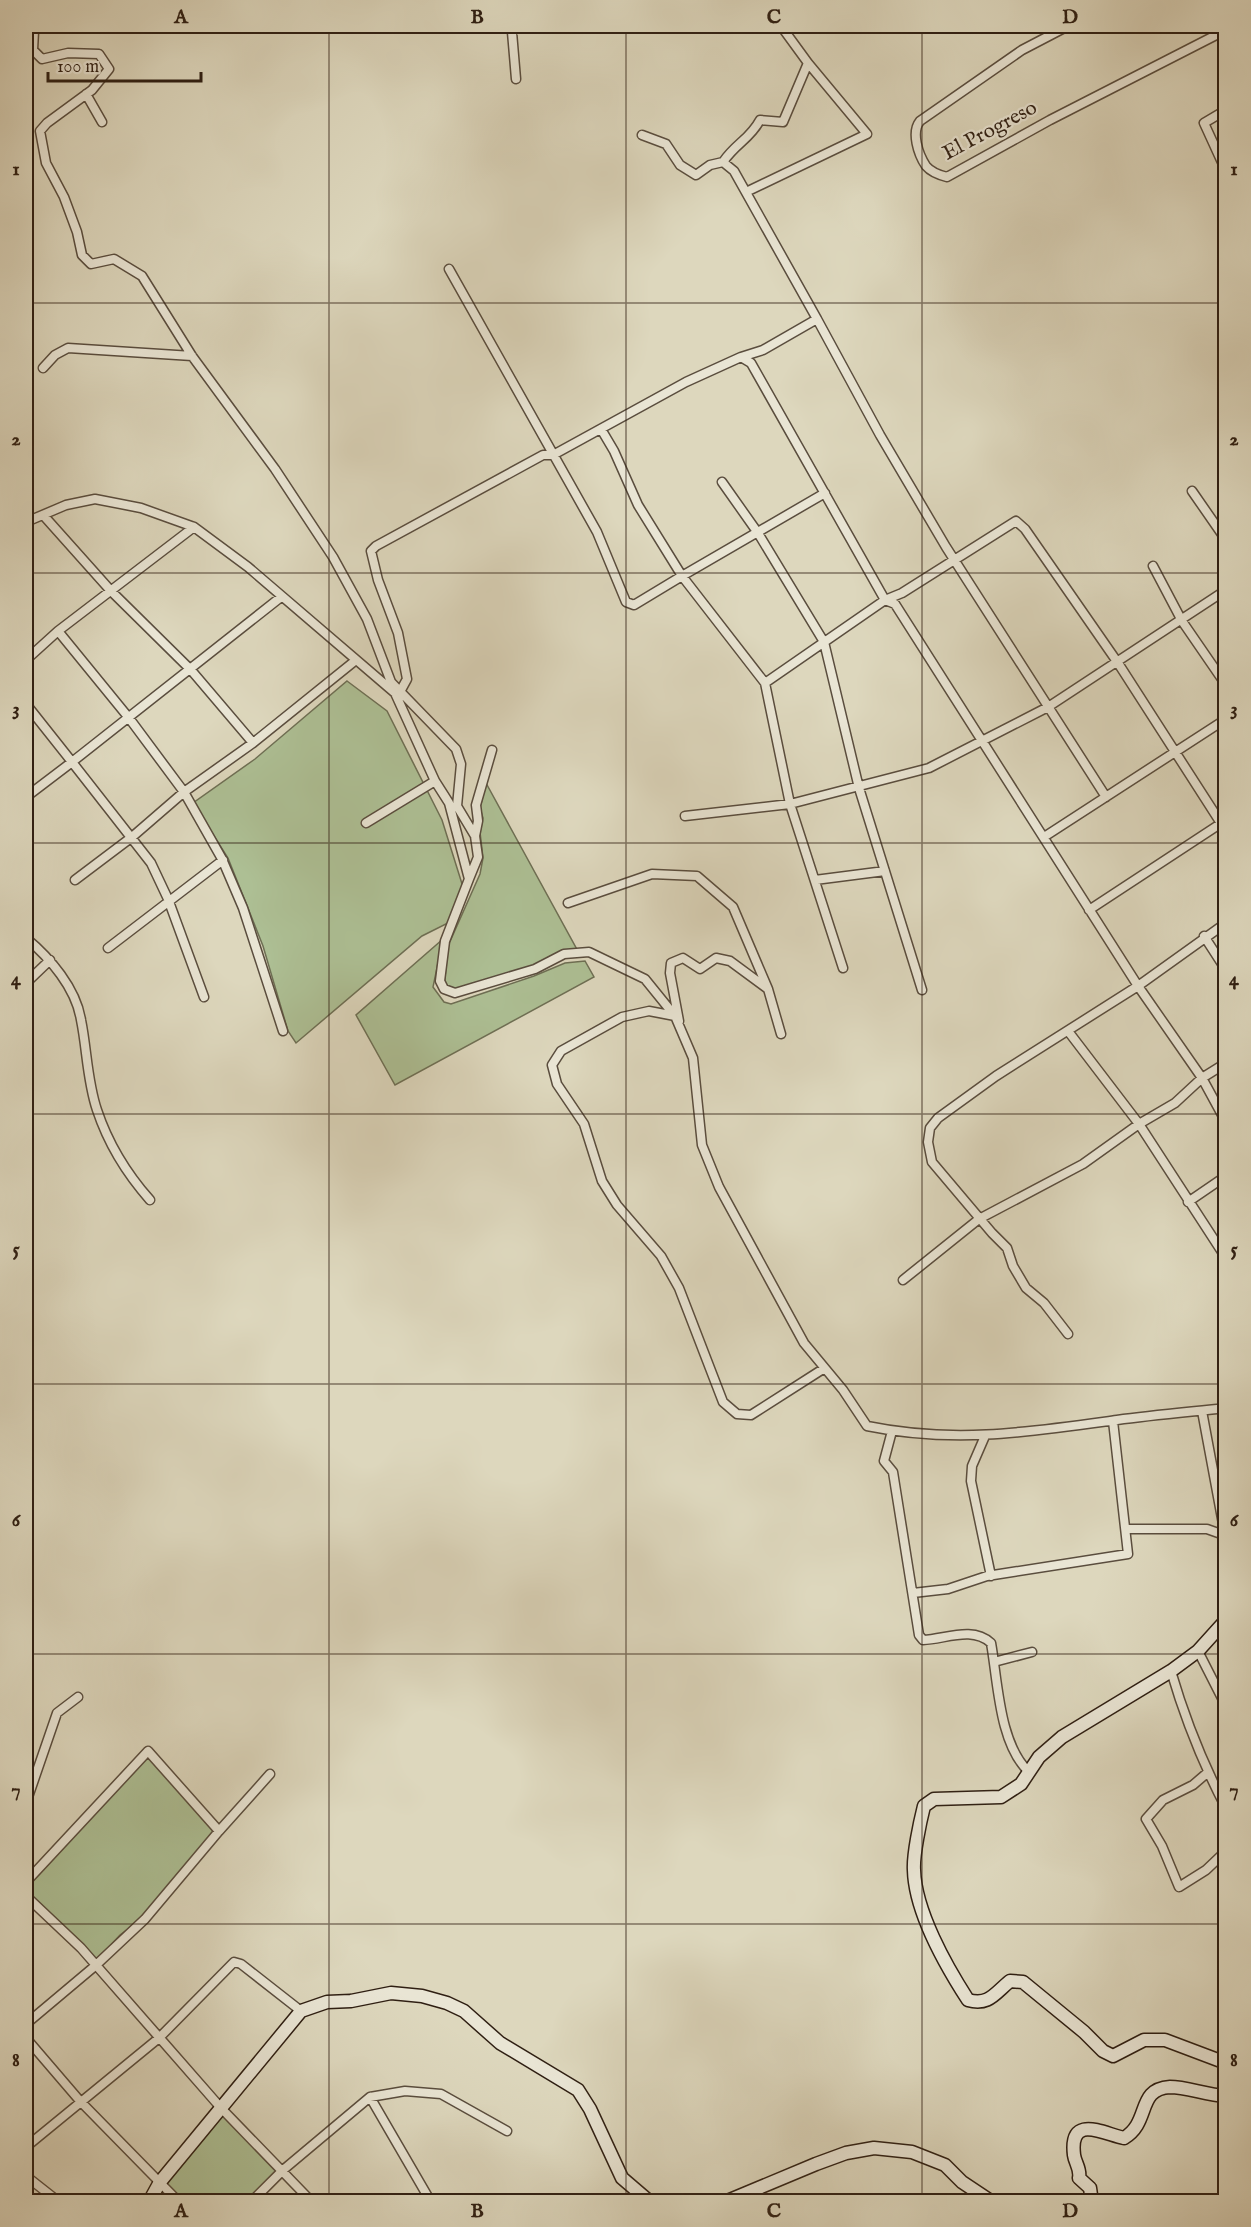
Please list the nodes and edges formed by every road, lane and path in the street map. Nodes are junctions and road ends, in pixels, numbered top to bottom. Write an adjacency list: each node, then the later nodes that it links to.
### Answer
1 (39, 26): 8 (street)
2 (518, 26): 7 (street)
3 (781, 26): 6 (street)
4 (1068, 26): 5 (street, El Progreso)
5 (1226, 30)
6 (808, 63): 12 (street); 14 (street)
7 (516, 79)
8 (86, 94): 10 (street); 17 (street)
9 (1226, 110): 13 (street)
10 (102, 122)
11 (642, 135): 12 (street)
12 (723, 162): 14 (street)
13 (1226, 171)
14 (746, 192): 16 (street)
15 (449, 269): 21 (street)
16 (817, 319): 18 (street); 30 (street)
17 (192, 356): 19 (street); 46 (street)
18 (741, 357): 20 (street); 24 (street)
19 (43, 368)
20 (601, 429): 21 (street); 32 (street)
21 (553, 455): 32 (street); 46 (street)
22 (722, 482): 28 (street)
23 (1192, 491): 29 (street)
24 (825, 493): 28 (street); 36 (street)
25 (44, 516): 26 (street); 27 (street); 34 (street)
26 (26, 522)
27 (194, 527): 34 (street); 35 (street)
28 (758, 533): 32 (street); 39 (street)
29 (1226, 540)
30 (954, 559): 36 (street); 42 (street); 48 (street)
31 (1153, 566): 37 (street)
32 (682, 576): 44 (street)
33 (1226, 590): 37 (street)
34 (111, 591): 38 (street); 43 (street)
35 (281, 597): 41 (street); 43 (street)
36 (885, 600): 39 (street); 51 (street)
37 (1182, 621): 42 (street); 45 (street)
38 (58, 631): 40 (street); 49 (street)
39 (824, 642): 44 (street); 57 (street)
40 (26, 660)
41 (356, 660): 46 (street); 52 (street)
42 (1118, 663): 48 (street); 54 (street)
43 (191, 670): 49 (street); 52 (street)
44 (765, 683): 61 (street)
45 (1226, 685)
46 (398, 691): 56 (street); 65 (street)
47 (26, 704): 55 (street)
48 (1048, 707): 51 (street); 60 (street)
49 (129, 718): 55 (street); 58 (street)
50 (1226, 719): 54 (street)
51 (985, 741): 57 (street); 67 (street)
52 (253, 743): 58 (street)
53 (492, 750): 65 (street)
54 (1173, 753): 60 (street); 64 (street)
55 (72, 762): 59 (street); 66 (street)
56 (435, 781): 63 (street); 70 (street)
57 (859, 788): 61 (street); 69 (street)
58 (184, 792): 66 (street); 68 (street)
59 (26, 797)
60 (1106, 797): 67 (street)
61 (790, 804): 62 (street); 72 (street)
62 (685, 816)
63 (366, 823)
64 (1223, 827): 75 (street)
65 (475, 836): 70 (street)
66 (132, 837): 71 (street); 73 (street)
67 (1044, 837): 75 (street)
68 (223, 860): 73 (street); 89 (street)
69 (885, 871): 72 (street); 86 (street)
70 (469, 879): 88 (street)
71 (75, 880)
72 (815, 880): 81 (street)
73 (168, 899): 79 (street); 87 (street)
74 (567, 903): 85 (street)
75 (1089, 910): 84 (street)
76 (1226, 922): 77 (street)
77 (1204, 936): 82 (street); 84 (street)
78 (26, 938): 80 (street)
79 (108, 948)
80 (50, 960): 83 (street); 97 (street)
81 (843, 968)
82 (1226, 970)
83 (26, 983)
84 (1138, 986): 90 (street); 93 (street)
85 (768, 989): 88 (street); 91 (street)
86 (922, 990)
87 (204, 997)
88 (677, 1020): 103 (street); 103 (street)
89 (283, 1031)
90 (1068, 1031): 95 (street); 99 (street)
91 (781, 1034)
92 (1226, 1063): 93 (street)
93 (1202, 1078): 94 (street); 95 (street)
94 (1226, 1122)
95 (1139, 1124): 98 (street); 99 (street)
96 (1226, 1176): 98 (street)
97 (150, 1200)
98 (1188, 1202): 100 (street)
99 (979, 1219): 101 (street); 102 (street)
100 (1226, 1258)
101 (903, 1280)
102 (1068, 1334)
103 (823, 1369): 107 (street)
104 (1226, 1408): 105 (street)
105 (1202, 1411): 106 (street); 110 (street)
106 (1113, 1421): 108 (street); 109 (street)
107 (892, 1431): 108 (street); 112 (street)
108 (985, 1436): 111 (street)
109 (1126, 1529): 110 (street); 111 (street)
110 (1225, 1538)
111 (991, 1576): 112 (street)
112 (913, 1593): 116 (street)
113 (1226, 1620): 114 (street)
114 (1198, 1651): 117 (street); 119 (street)
115 (1032, 1652): 116 (street)
116 (994, 1662): 120 (street)
117 (1171, 1671): 120 (street); 121 (street)
118 (78, 1697): 123 (street)
119 (1226, 1706)
120 (1029, 1772): 134 (street)
121 (1207, 1773): 124 (street); 126 (street)
122 (270, 1774): 125 (street)
123 (26, 1803)
124 (1226, 1808)
125 (219, 1831): 127 (street); 129 (street)
126 (1226, 1851)
127 (26, 1882)
128 (26, 1896): 129 (street)
129 (95, 1966): 131 (street); 133 (street)
130 (301, 2011): 133 (street); 138 (street); 150 (street)
131 (26, 2024)
132 (26, 2038): 137 (street)
133 (159, 2038): 137 (street); 138 (street)
134 (1226, 2063)
135 (1226, 2096): 153 (street)
136 (370, 2097): 139 (street); 141 (street); 149 (street)
137 (80, 2101): 140 (street); 143 (street)
138 (221, 2108): 141 (street); 143 (street)
139 (507, 2131)
140 (26, 2147)
141 (283, 2170): 147 (street); 148 (street)
142 (26, 2176): 144 (street)
143 (160, 2182): 145 (street); 146 (street)
144 (60, 2202)
145 (149, 2202)
146 (179, 2202)
147 (251, 2202)
148 (312, 2202)
149 (431, 2202)
150 (650, 2202)
151 (725, 2202): 152 (street)
152 (992, 2202)
153 (1092, 2202)

